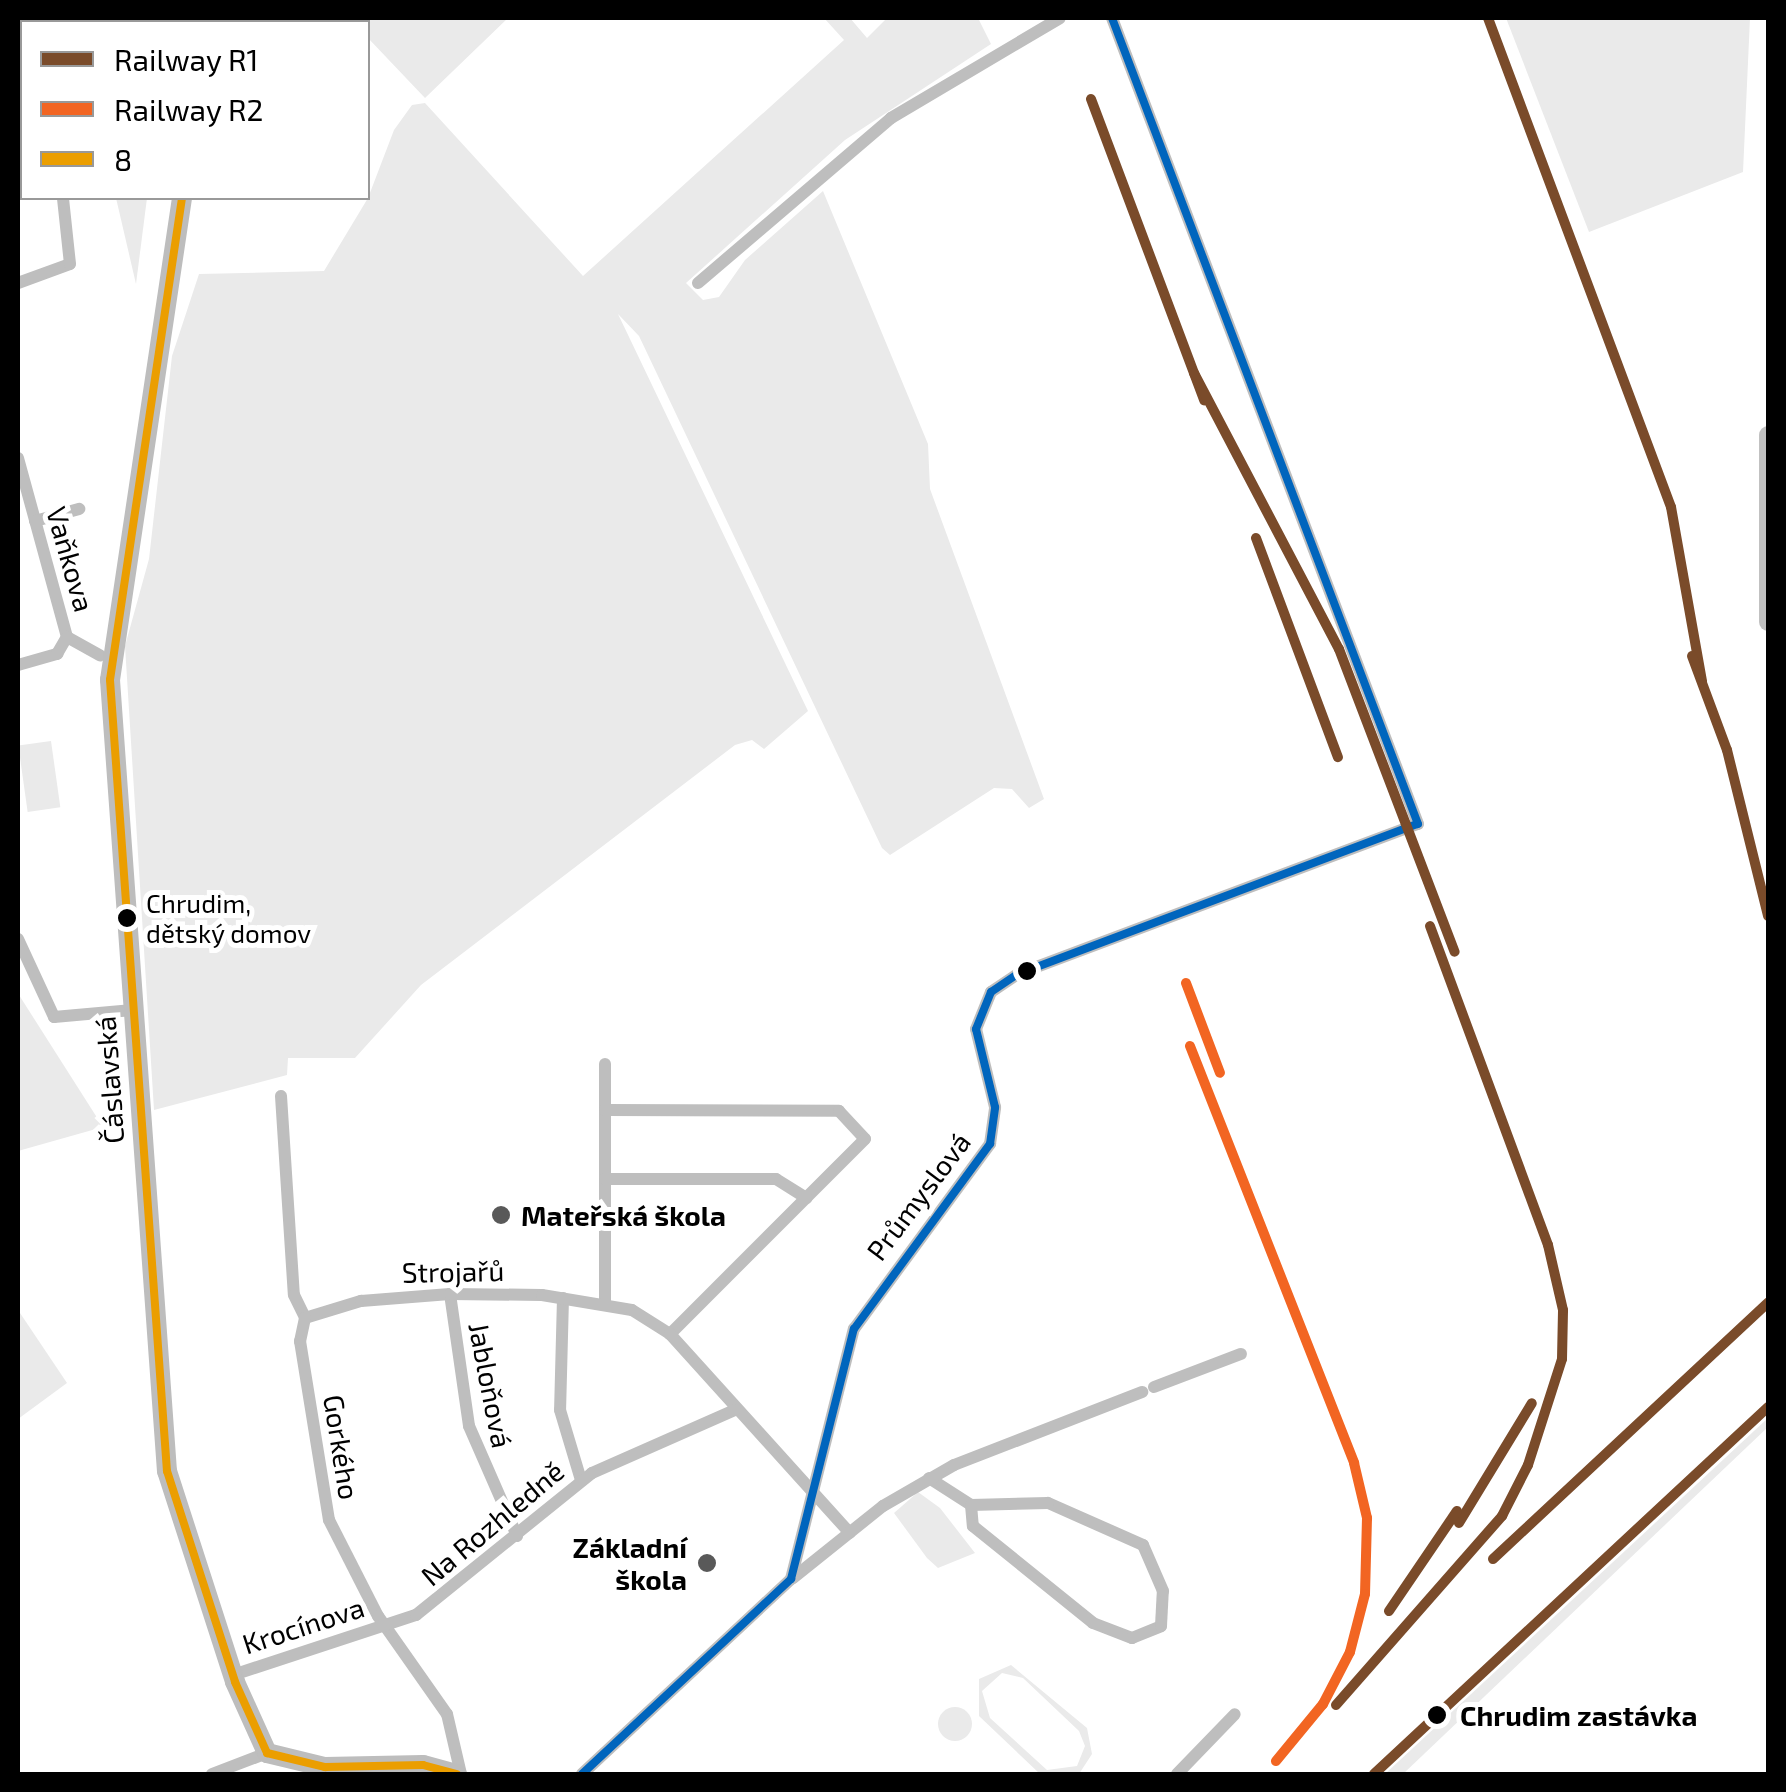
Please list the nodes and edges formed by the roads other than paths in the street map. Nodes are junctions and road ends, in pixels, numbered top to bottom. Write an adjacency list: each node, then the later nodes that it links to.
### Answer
1 (1060, 18): 6 (street)
2 (1112, 18): 32 (street, Průmyslová)
3 (63, 200): 5 (street)
4 (182, 200): 14 (main road, Čáslavská)
5 (18, 283)
6 (698, 283)
7 (1768, 434): 11 (street)
8 (18, 458): 10 (street, Vaňkova)
9 (79, 509): 10 (street)
10 (35, 521): 12 (street, Vaňkova)
11 (1768, 622)
12 (68, 637): 13 (street); 14 (street, Vaňkova)
13 (57, 654): 14 (street); 15 (street)
14 (105, 655): 17 (main road, Čáslavská)
15 (18, 665)
16 (18, 938): 17 (street)
17 (133, 1010): 38 (main road, Čáslavská)
18 (605, 1064): 20 (street)
19 (281, 1096): 26 (street, Gorkého)
20 (605, 1110): 21 (street); 22 (street)
21 (605, 1179): 22 (street); 25 (street)
22 (806, 1198): 27 (street)
23 (450, 1294): 24 (street, Strojařů); 26 (street, Strojařů); 35 (street, Jabloňová)
24 (563, 1298): 25 (street, Strojařů); 31 (street)
25 (605, 1303): 27 (street, Strojařů)
26 (305, 1318): 37 (street, Gorkého)
27 (670, 1334): 29 (street, Strojařů)
28 (1241, 1354): 30 (street)
29 (735, 1410): 31 (street, Na Rozhledně); 32 (street, Strojařů)
30 (930, 1478): 33 (street); 34 (street)
31 (581, 1480): 35 (street, Na Rozhledně)
32 (812, 1500): 34 (street, Strojařů); 36 (street, Průmyslová)
33 (971, 1506): 33 (street)
34 (850, 1533): 36 (street)
35 (517, 1536): 37 (street, Na Rozhledně)
36 (791, 1579): 43 (street)
37 (390, 1625): 38 (street, Krocínova); 42 (street, Gorkého)
38 (233, 1675): 40 (main road, Čáslavská)
39 (1235, 1714): 44 (street)
40 (268, 1752): 41 (street); 42 (main road)
41 (212, 1774)
42 (459, 1774)
43 (582, 1774)
44 (1178, 1774)

